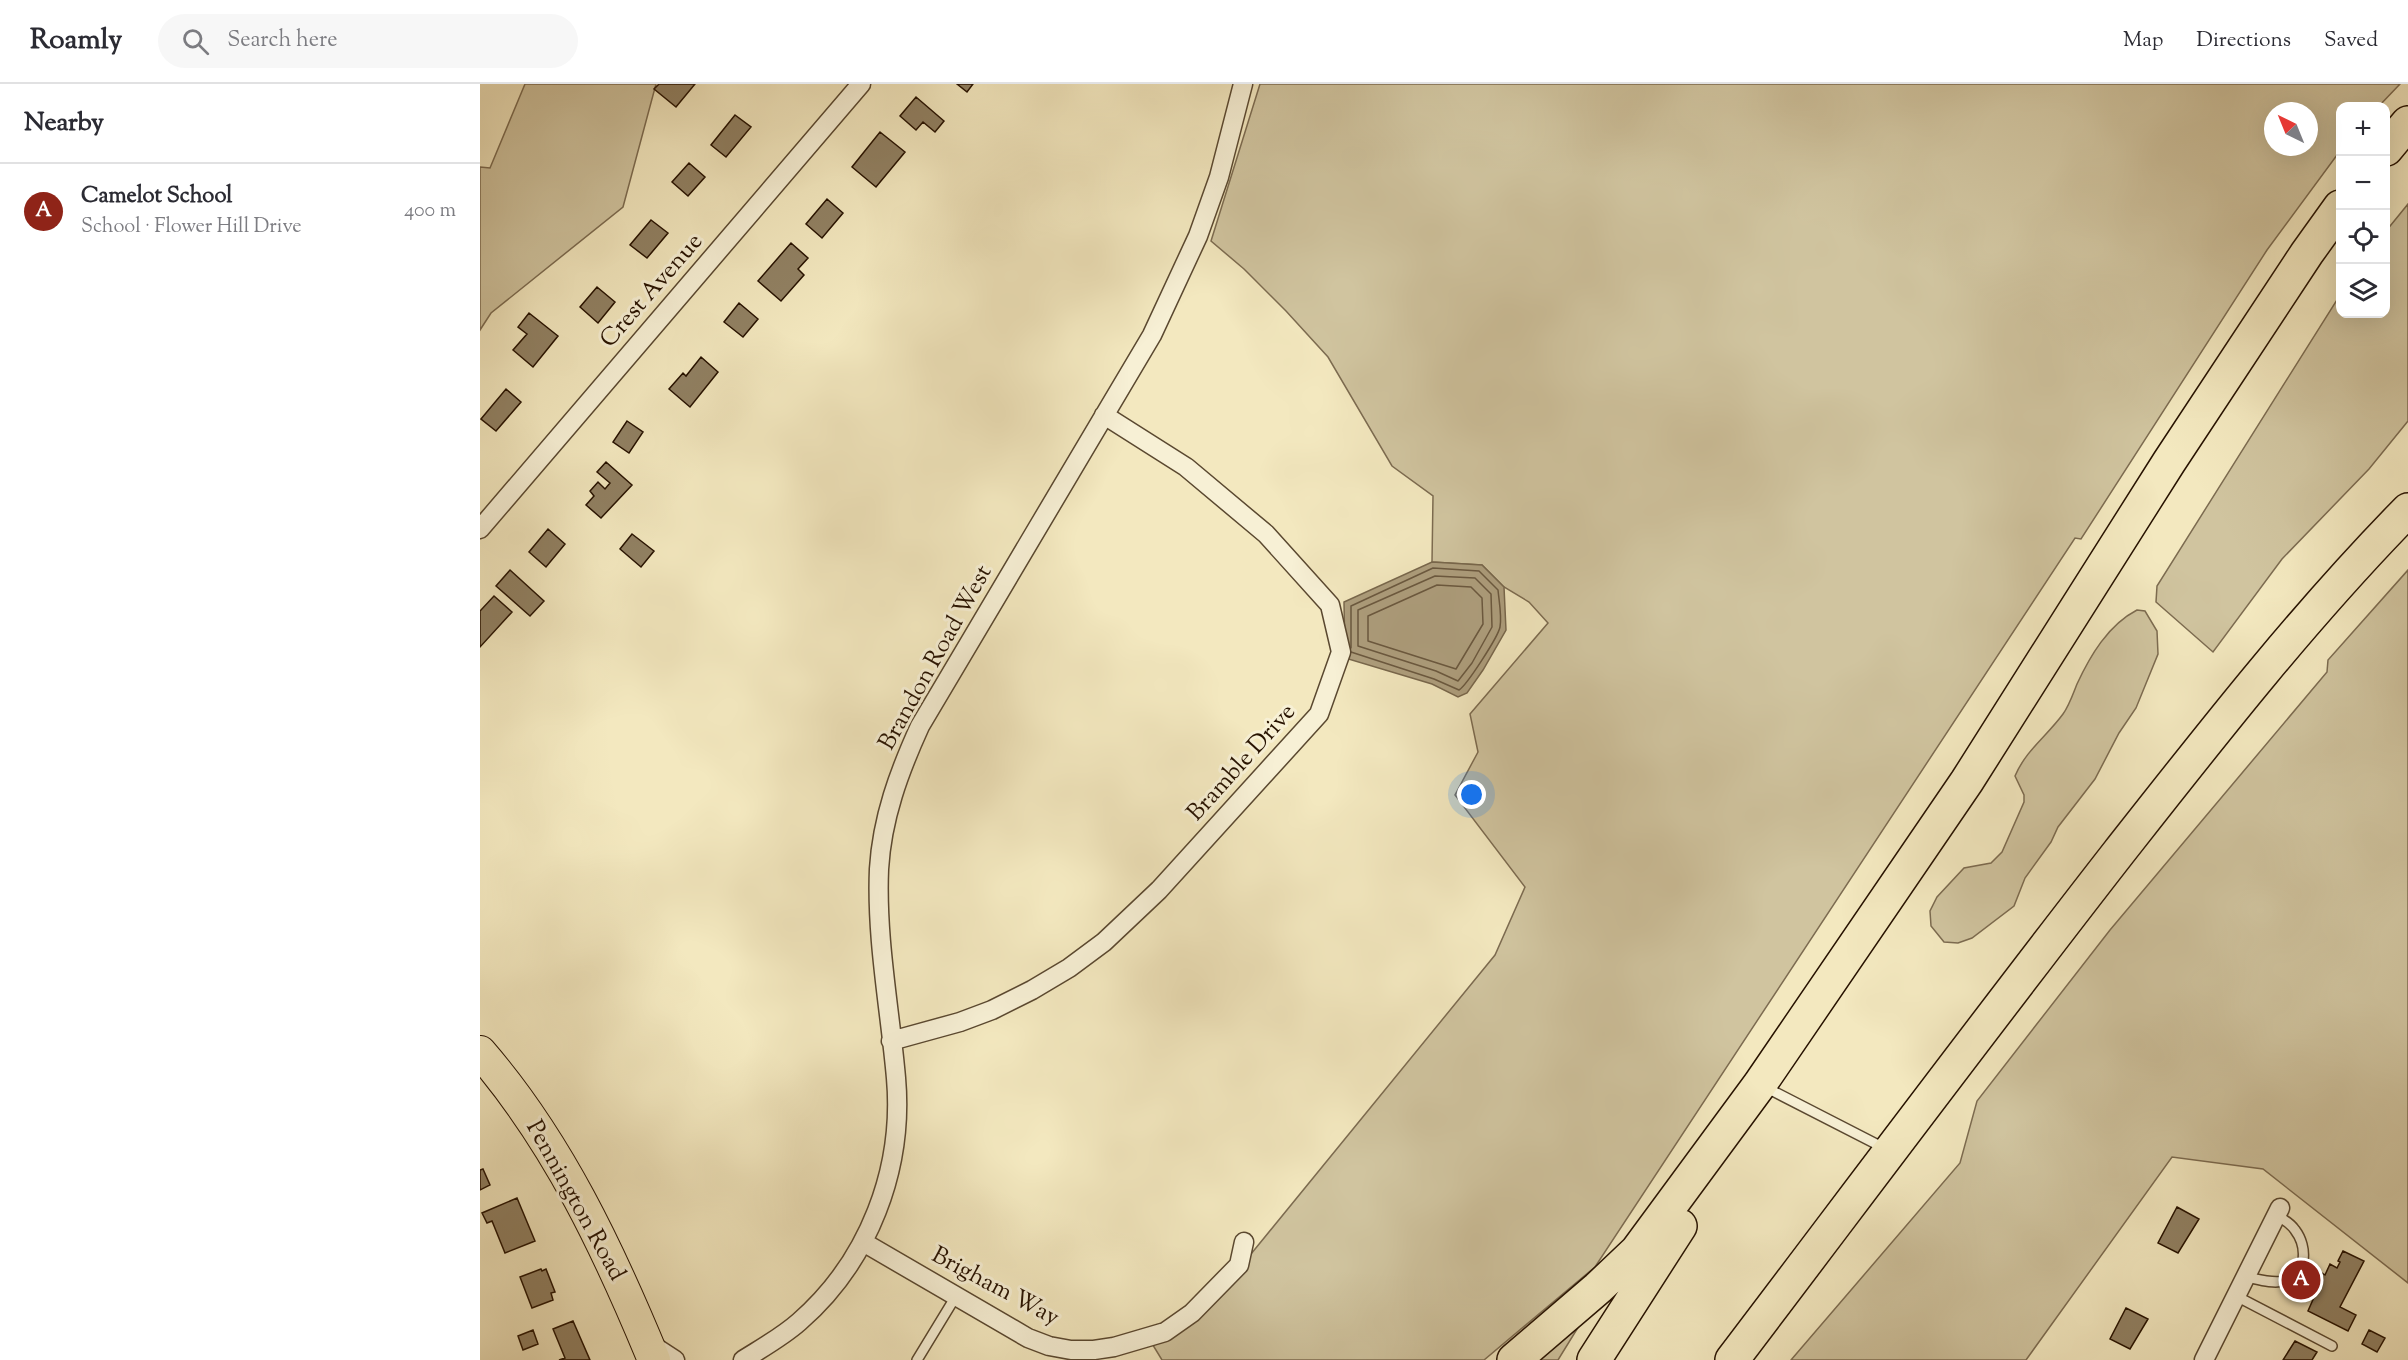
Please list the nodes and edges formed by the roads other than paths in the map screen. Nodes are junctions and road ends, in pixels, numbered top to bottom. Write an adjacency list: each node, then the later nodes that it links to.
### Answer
1 (861, 84): 8 (street, Crest Avenue)
2 (1243, 84): 6 (street, Brandon Road West)
3 (2408, 123): 4 (highway)
4 (2390, 143)
5 (2338, 210): 12 (highway)
6 (1104, 415): 10 (street, Brandon Road West); 10 (street, Bramble Drive)
7 (2408, 510): 9 (highway)
8 (480, 529)
9 (1982, 1030): 13 (highway); 28 (highway)
10 (891, 1041): 15 (street, Brandon Road West)
11 (480, 1052): 21 (highway, Pennington Road)
12 (1760, 1084): 13 (lane); 25 (highway); 26 (highway)
13 (1890, 1151): 27 (highway)
14 (2278, 1212): 17 (street); 17 (lane)
15 (863, 1242): 18 (street, Brigham Way); 22 (street, Brandon Road West)
16 (1244, 1242): 18 (street, Brigham Way)
17 (2246, 1277): 19 (street)
18 (956, 1296): 24 (lane)
19 (2236, 1296): 20 (lane); 29 (street)
20 (2332, 1346)
21 (650, 1350): 23 (street)
22 (742, 1359)
23 (675, 1360)
24 (917, 1360)
25 (1514, 1360)
26 (1594, 1360)
27 (1732, 1360)
28 (1752, 1360)
29 (2204, 1360)

